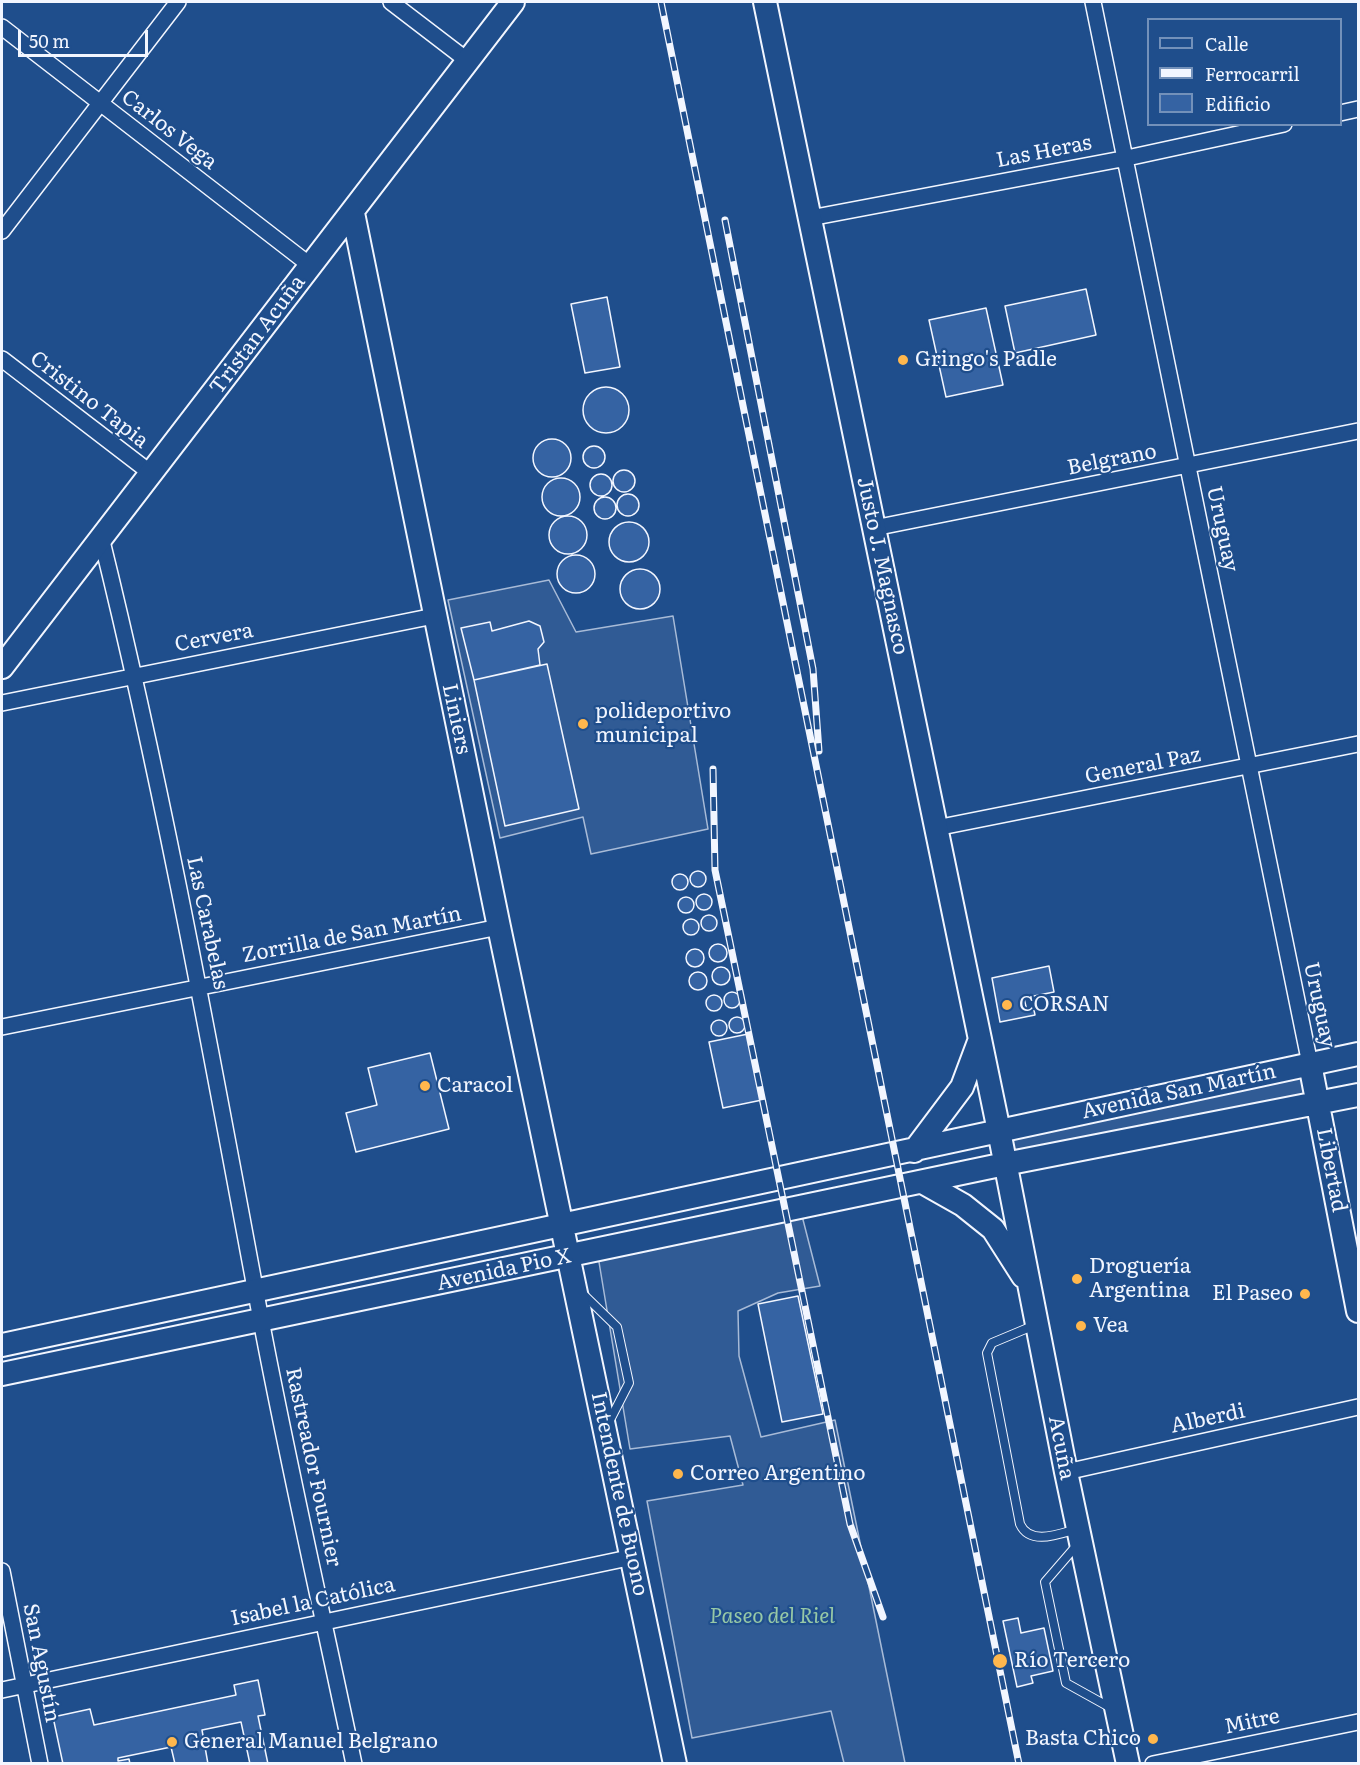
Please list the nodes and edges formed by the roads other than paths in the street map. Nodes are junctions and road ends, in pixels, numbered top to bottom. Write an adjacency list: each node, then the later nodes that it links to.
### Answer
1 (178, 2): 8 (street)
2 (391, 2): 7 (street)
3 (513, 2): 7 (main road, Tristan Acuña)
4 (765, 2): 14 (main road, Justo J. Magnasco)
5 (1093, 2): 12 (street, Uruguay)
6 (2, 27): 8 (street, Carlos Vega)
7 (468, 61): 13 (main road, Tristan Acuña)
8 (100, 103): 15 (street); 16 (street, Carlos Vega)
9 (1359, 109): 10 (street)
10 (1342, 113)
11 (1275, 126): 12 (street, Las Heras)
12 (1127, 158): 14 (street, Las Heras); 19 (street, Uruguay)
13 (353, 213): 16 (main road, Tristan Acuña); 23 (main road, Liniers)
14 (810, 218): 21 (main road, Justo J. Magnasco)
15 (2, 231)
16 (311, 266): 20 (main road, Tristan Acuña)
17 (2, 359): 20 (street, Cristino Tapia)
18 (1359, 431): 19 (street, Belgrano)
19 (1187, 467): 21 (street, Belgrano); 28 (street, Uruguay)
20 (152, 474): 22 (main road, Tristan Acuña)
21 (874, 528): 29 (main road, Justo J. Magnasco)
22 (101, 537): 24 (main road, Tristan Acuña); 25 (street, Las Carabelas)
23 (434, 616): 25 (street, Cervera); 30 (main road, Liniers)
24 (2, 667)
25 (135, 675): 26 (street, Cervera); 31 (street, Las Carabelas)
26 (2, 703)
27 (1359, 744): 28 (street, General Paz)
28 (1249, 767): 29 (street, General Paz); 35 (street, Uruguay)
29 (936, 828): 33 (main road, Justo J. Magnasco)
30 (499, 927): 31 (street, Zorrilla de San Martín); 42 (main road, Liniers)
31 (199, 987): 32 (street, Zorrilla de San Martín); 46 (street, Las Carabelas)
32 (2, 1027)
33 (980, 1039): 38 (main road, Justo J. Magnasco); 39 (main road)
34 (1359, 1054): 35 (main road, Avenida San Martín)
35 (1310, 1064): 37 (main road, Libertad); 38 (main road, Avenida San Martín)
36 (1359, 1095): 37 (main road, Avenida San Martín)
37 (1318, 1103): 40 (main road, Avenida San Martín); 47 (main road, Libertad)
38 (999, 1131): 39 (main road, Avenida Pio X); 40 (main road, Acuña)
39 (914, 1151): 42 (main road, Avenida Pio X)
40 (1005, 1164): 41 (main road, Avenida Pio X); 44 (main road, Acuña)
41 (924, 1183): 43 (main road, Avenida Pio X); 44 (main road)
42 (564, 1225): 43 (main road, Intendente de Buono); 46 (main road, Avenida Pio X)
43 (570, 1256): 45 (main road, Intendente de Buono); 48 (main road, Avenida Pio X)
44 (1029, 1286): 49 (main road, Acuña)
45 (576, 1288): 53 (main road, Intendente de Buono); 53 (lane)
46 (256, 1290): 48 (street, Las Carabelas); 50 (main road, Avenida Pio X)
47 (1359, 1311)
48 (261, 1320): 51 (main road, Avenida Pio X); 58 (street, Rastreador Fournier)
49 (1037, 1325): 54 (main road, Acuña); 55 (lane)
50 (2, 1345)
51 (2, 1374)
52 (1359, 1407): 54 (street, Alberdi)
53 (606, 1429): 56 (main road, Intendente de Buono)
54 (1066, 1472): 55 (main road, Acuña)
55 (1079, 1535): 61 (main road, Acuña); 61 (lane)
56 (633, 1557): 58 (street, Isabel la Católica); 65 (main road, Intendente de Buono)
57 (2, 1571): 59 (street, San Agustín)
58 (324, 1621): 59 (street, Isabel la Católica); 64 (street, Rastreador Fournier)
59 (24, 1686): 60 (street, Isabel la Católica); 63 (street, San Agustín)
60 (2, 1690)
61 (1116, 1711): 66 (main road, Acuña)
62 (1359, 1722): 67 (street, Mitre)
63 (40, 1764)
64 (354, 1764)
65 (675, 1764)
66 (1128, 1764)
67 (1153, 1764)

